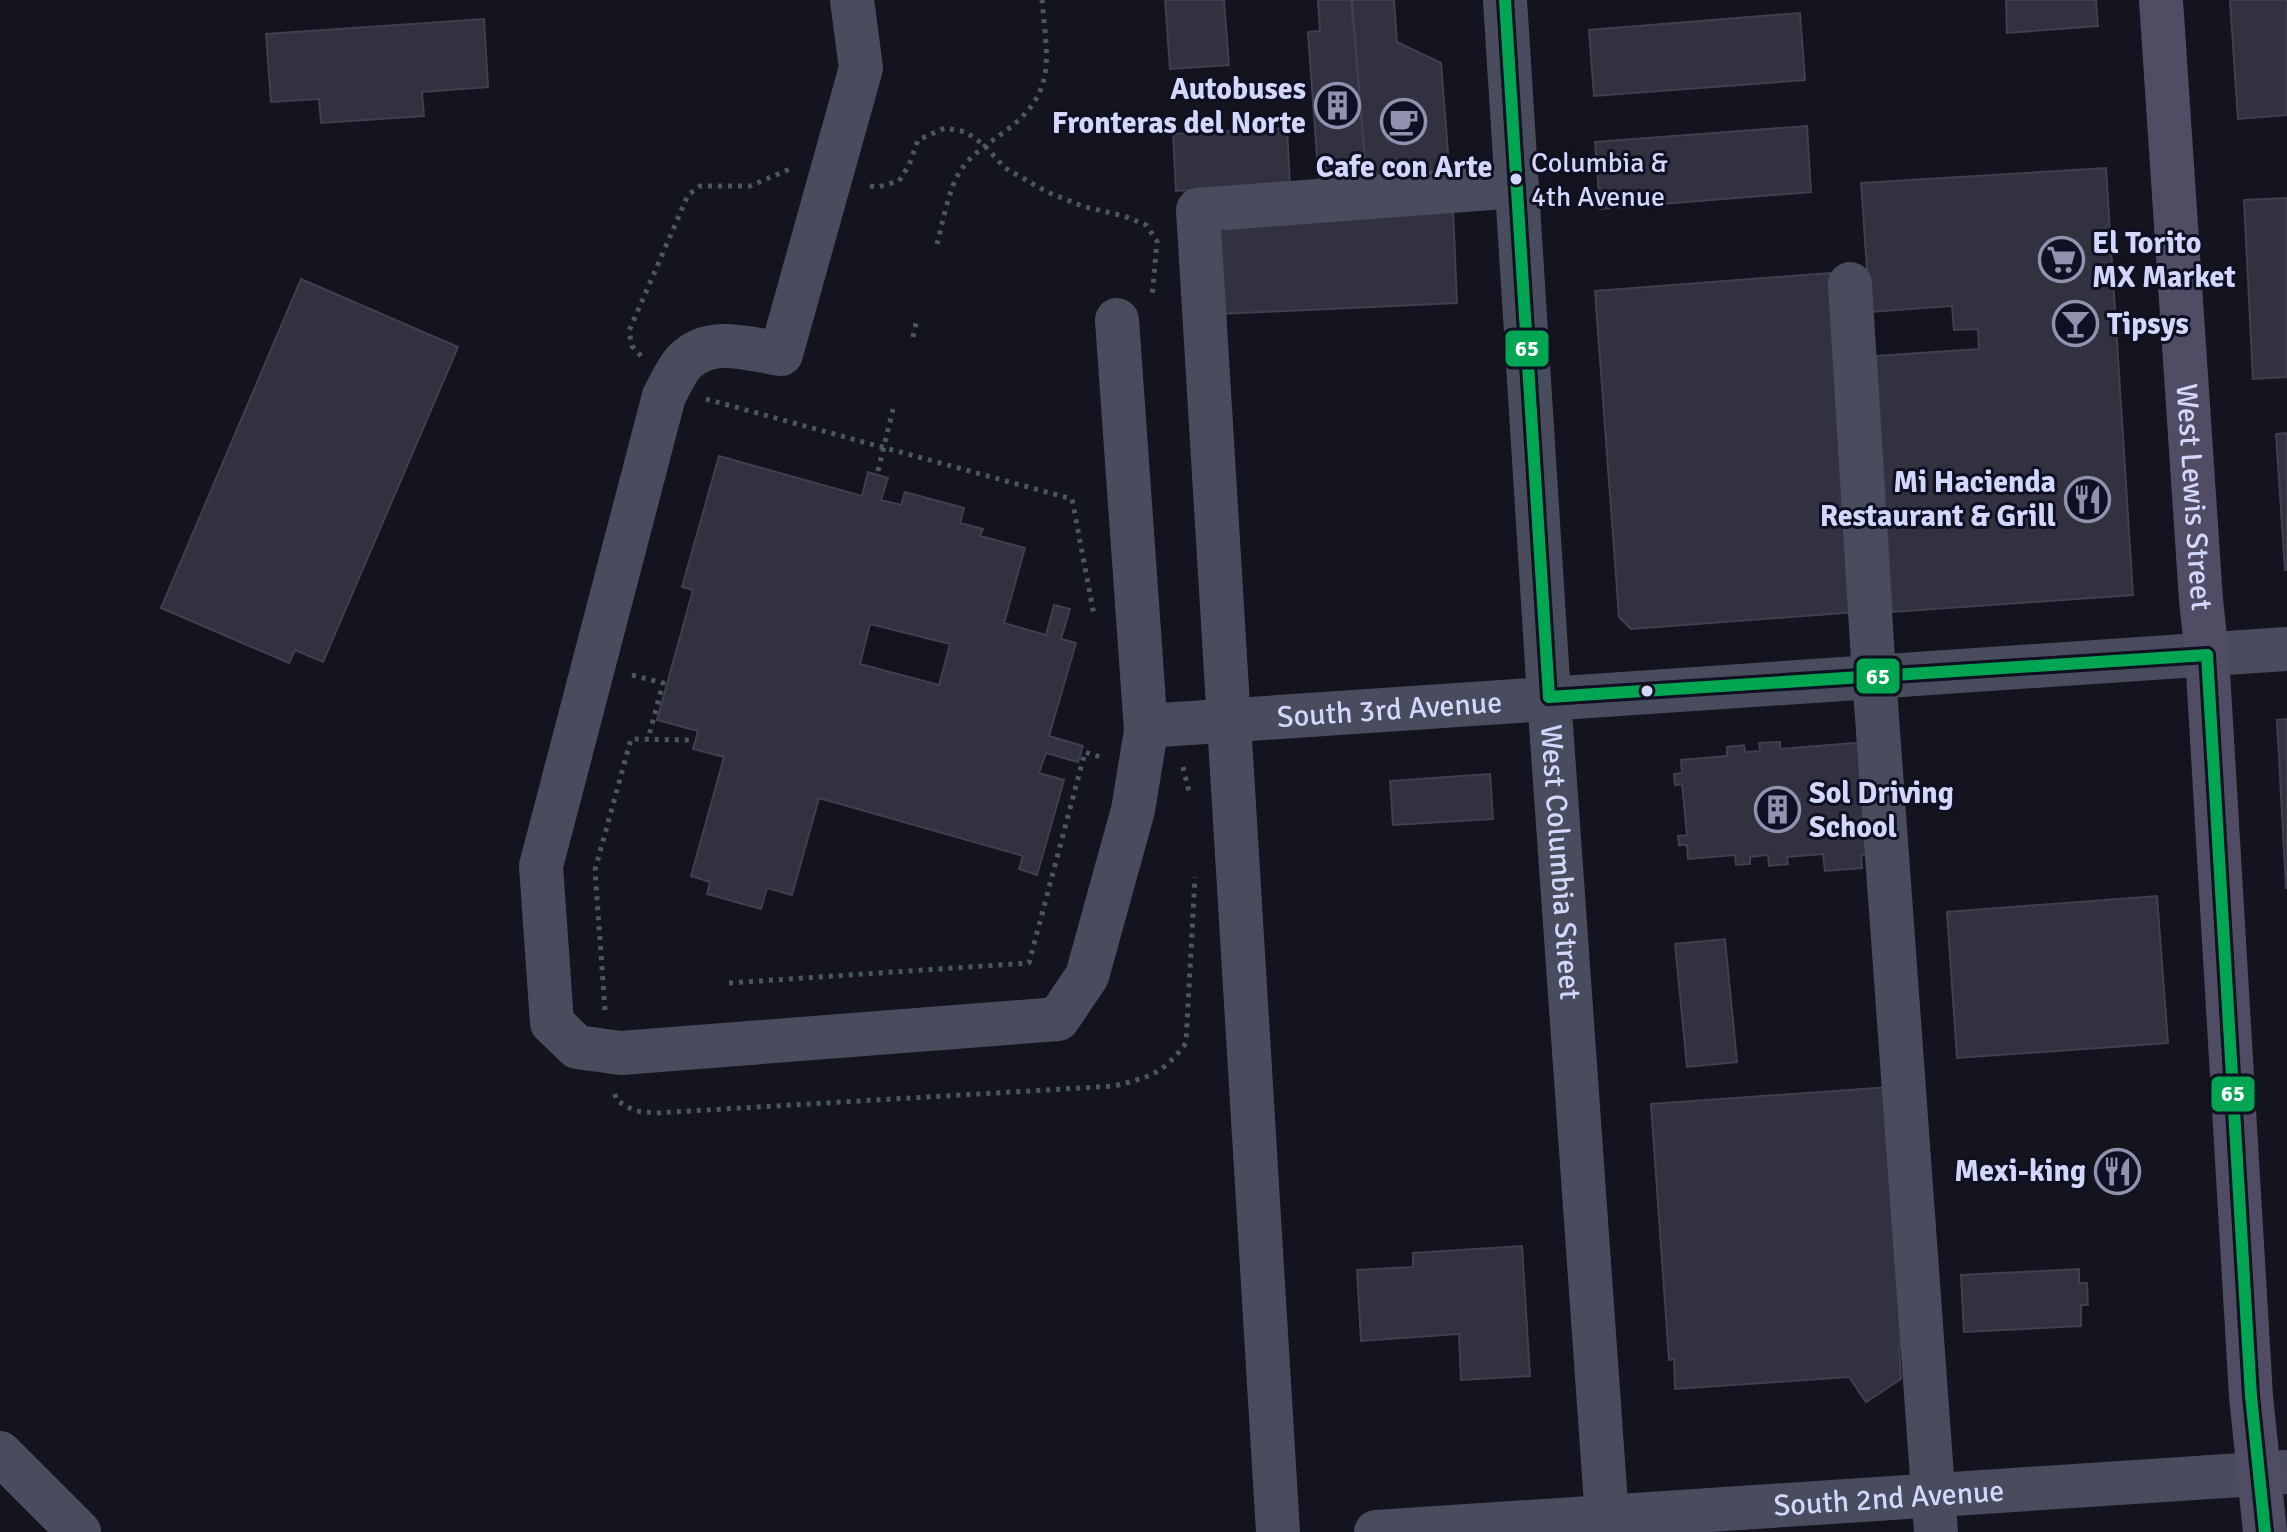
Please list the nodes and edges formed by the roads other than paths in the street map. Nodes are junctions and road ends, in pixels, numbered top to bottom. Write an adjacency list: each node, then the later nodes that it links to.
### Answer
1 (852, 0): 12 (street)
2 (1505, 0): 4 (street, West Columbia Street)
3 (2161, 0): 8 (main road, West Lewis Street)
4 (1517, 186): 10 (street, West Columbia Street); 11 (street)
5 (1850, 284): 9 (street)
6 (1117, 320): 12 (street)
7 (2287, 649): 8 (street, South 3rd Avenue)
8 (2207, 655): 9 (street, South 3rd Avenue); 14 (main road, West Lewis Street)
9 (1874, 676): 10 (street, South 3rd Avenue); 15 (street)
10 (1549, 697): 11 (street, South 3rd Avenue); 16 (street, West Columbia Street)
11 (1228, 720): 12 (street, South 3rd Avenue); 18 (street)
12 (1146, 726)
13 (0, 1453): 17 (street)
14 (2273, 1473): 15 (street, South 2nd Avenue); 20 (main road, West Lewis Street)
15 (1935, 1514): 16 (street, South 2nd Avenue)
16 (1608, 1524): 19 (street, South 2nd Avenue)
17 (79, 1532)
18 (1278, 1532)
19 (1376, 1532)
20 (2265, 1532)

